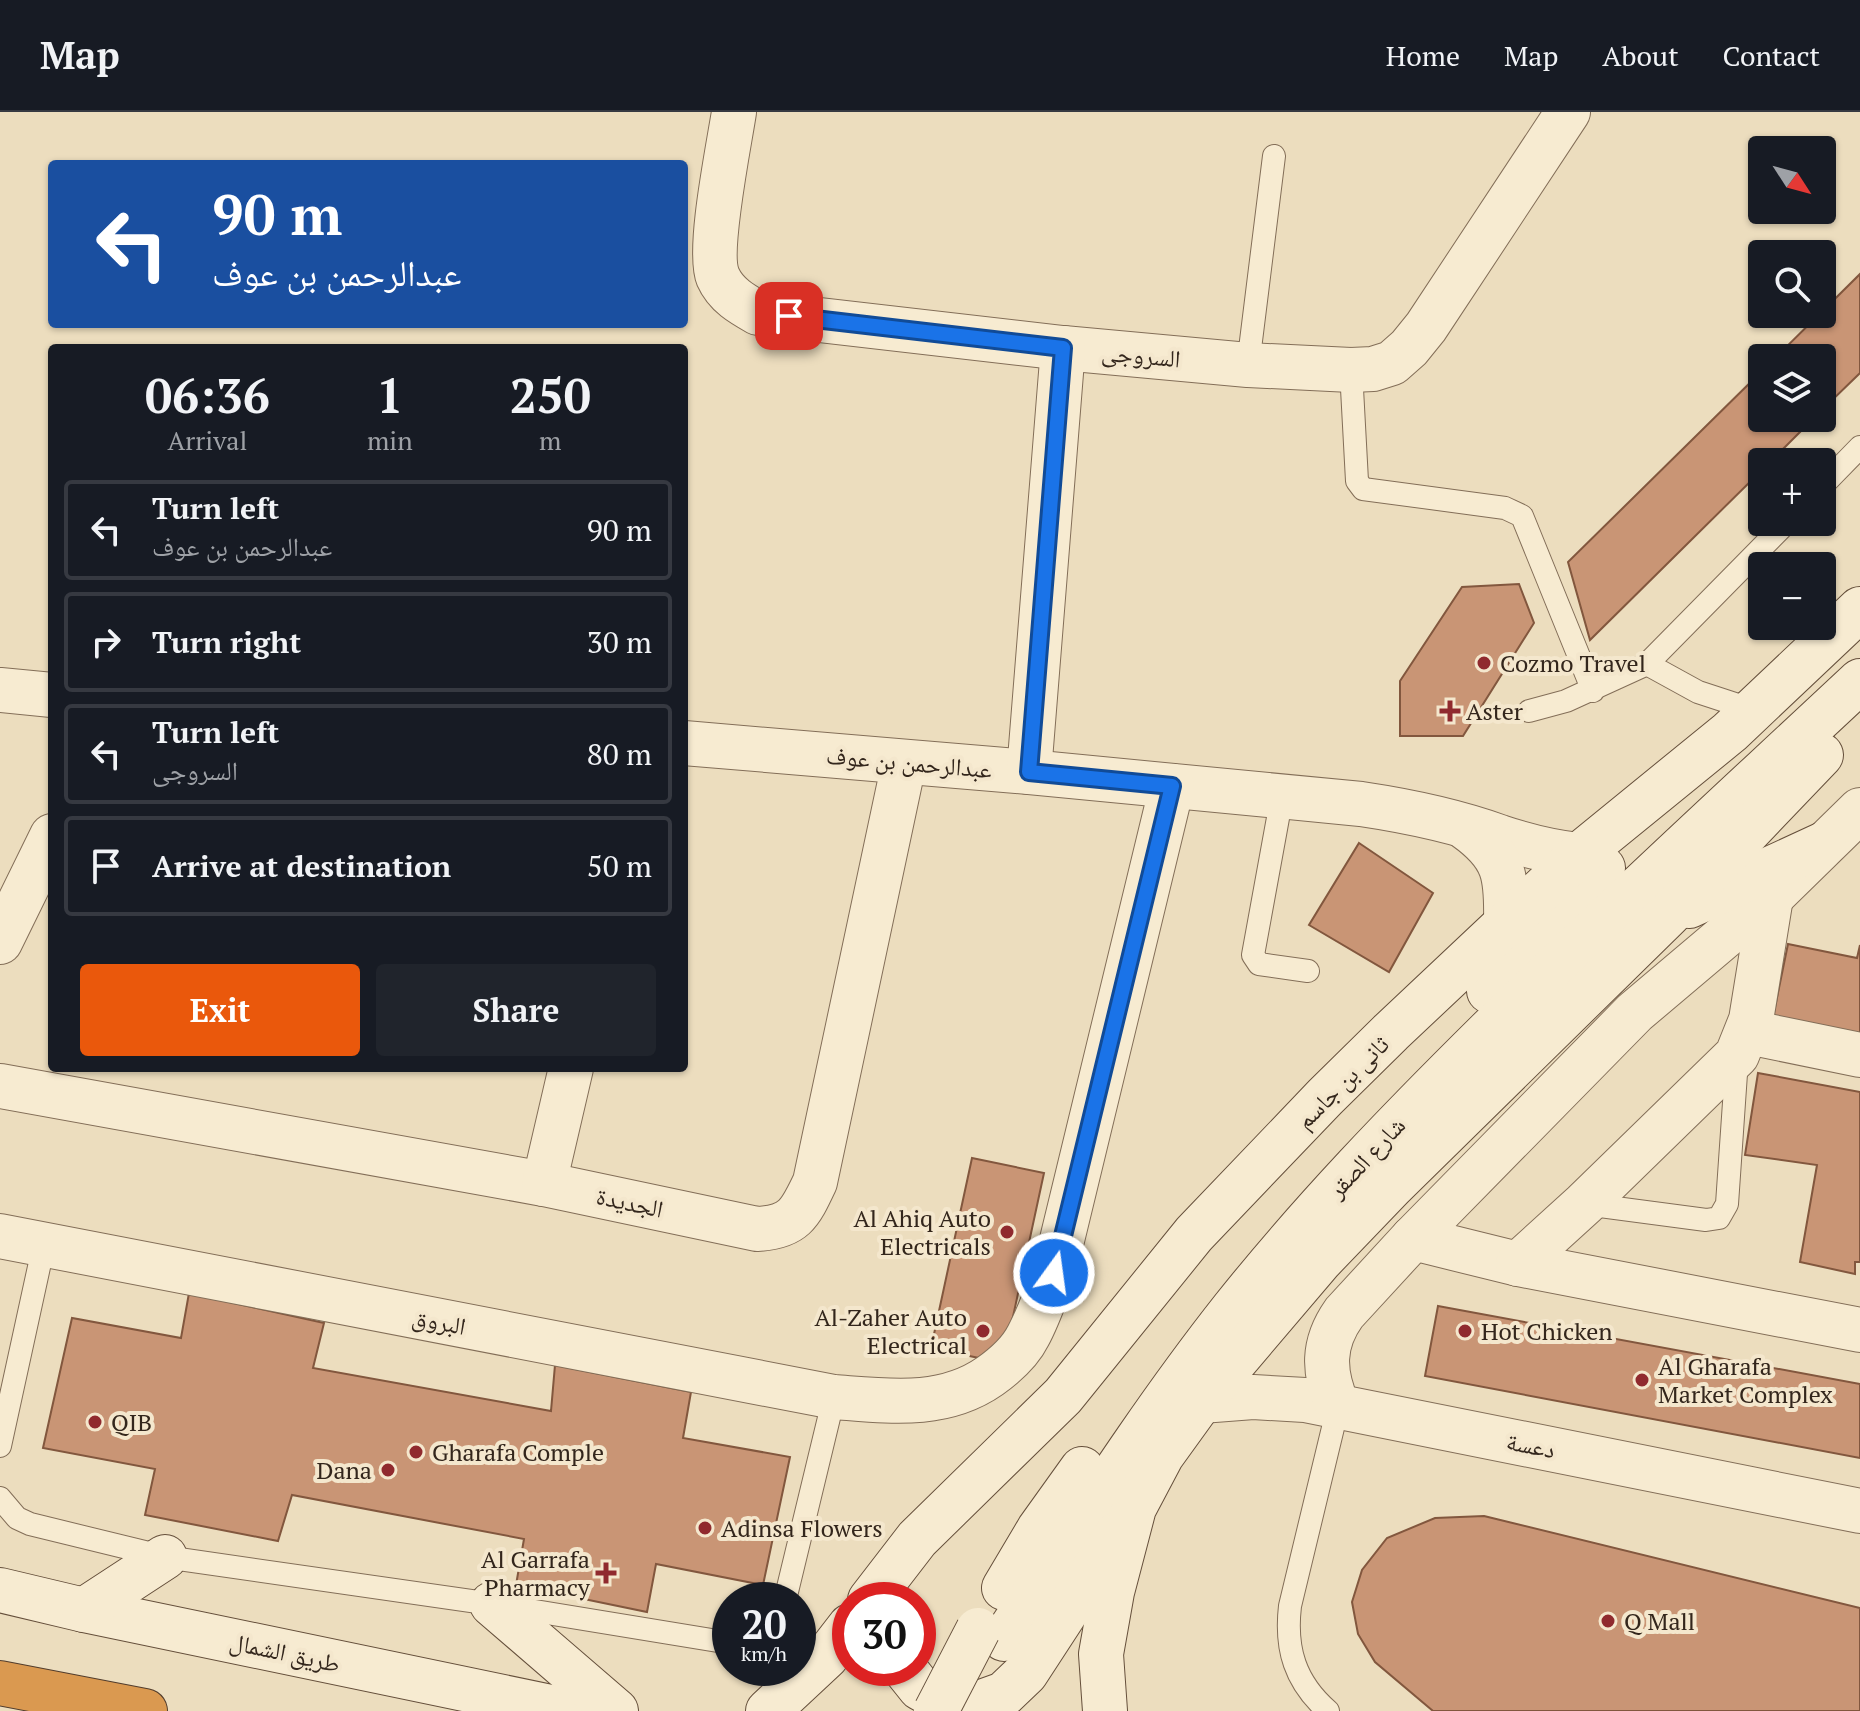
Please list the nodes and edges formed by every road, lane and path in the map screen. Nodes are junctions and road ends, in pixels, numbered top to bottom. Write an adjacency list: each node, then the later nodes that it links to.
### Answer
1 (734, 112): 4 (street, السروجى)
2 (1568, 112): 6 (street, السروجى)
3 (1274, 156): 5 (lane)
4 (1063, 348): 5 (street, السروجى); 21 (street)
5 (1248, 365): 6 (street, السروجى)
6 (1351, 370): 14 (lane)
7 (1860, 447): 8 (lane)
8 (1836, 472)
9 (1773, 536): 11 (lane)
10 (1860, 609): 18 (street, ثانى بن جاسم)
11 (1647, 664): 14 (lane); 18 (lane)
12 (1860, 681): 60 (street, شارع الصقر)
13 (0, 690): 15 (street)
14 (1593, 691): 16 (lane)
15 (48, 695)
16 (1529, 711)
17 (1860, 712): 30 (street)
18 (1742, 721): 28 (street, ثانى بن جاسم); 60 (street, شارع الصقر)
19 (688, 743): 20 (street, عبدالرحمن بن عوف)
20 (904, 763): 21 (street, عبدالرحمن بن عوف); 38 (street, الجديدة)
21 (1029, 772): 22 (street, عبدالرحمن بن عوف)
22 (1172, 786): 23 (street, عبدالرحمن بن عوف); 46 (street, البروق)
23 (1282, 796): 25 (street, عبدالرحمن بن عوف); 33 (lane)
24 (1860, 810): 27 (street)
25 (1466, 828): 28 (street, عبدالرحمن بن عوف); 31 (street, عبدالرحمن بن عوف)
26 (48, 844): 32 (street)
27 (1824, 844): 29 (street); 30 (street)
28 (1579, 855): 31 (street, ثانى بن جاسم)
29 (1771, 897): 34 (street); 41 (street)
30 (1668, 915): 47 (street)
31 (1506, 922): 45 (street, ثانى بن جاسم)
32 (0, 942)
33 (1308, 971)
34 (1743, 1043): 35 (street); 39 (street); 39 (lane)
35 (1860, 1055)
36 (570, 1072): 38 (street)
37 (0, 1086): 38 (street, الجديدة)
38 (544, 1184)
39 (1584, 1204): 43 (street)
40 (0, 1236): 42 (street, البروق)
41 (1413, 1238): 43 (street); 48 (street)
42 (44, 1244): 46 (street, البروق); 49 (lane)
43 (1518, 1264): 44 (street)
44 (1860, 1330)
45 (1063, 1396): 55 (street, ثانى بن جاسم); 56 (street)
46 (834, 1397): 54 (lane)
47 (1201, 1401): 48 (street, دعسة); 51 (street)
48 (1338, 1407): 52 (street, دعسة); 72 (lane)
49 (0, 1446)
50 (0, 1498): 53 (lane)
51 (1134, 1508): 64 (street); 71 (street)
52 (1860, 1511)
53 (165, 1557): 58 (lane); 59 (street)
54 (789, 1582)
55 (884, 1582)
56 (923, 1582)
57 (0, 1590): 59 (street, طريق الشمال)
58 (492, 1604): 61 (lane); 67 (street)
59 (84, 1610): 66 (street, طريق الشمال)
60 (991, 1635): 69 (street, شارع الصقر, bridge); 70 (street, شارع الصقر)
61 (712, 1640)
62 (832, 1649): 68 (street)
63 (0, 1683): 65 (highway)
64 (918, 1686)
65 (145, 1711)
66 (570, 1711)
67 (616, 1711)
68 (768, 1711)
69 (936, 1711)
70 (965, 1711)
71 (1105, 1711)
72 (1328, 1711)

